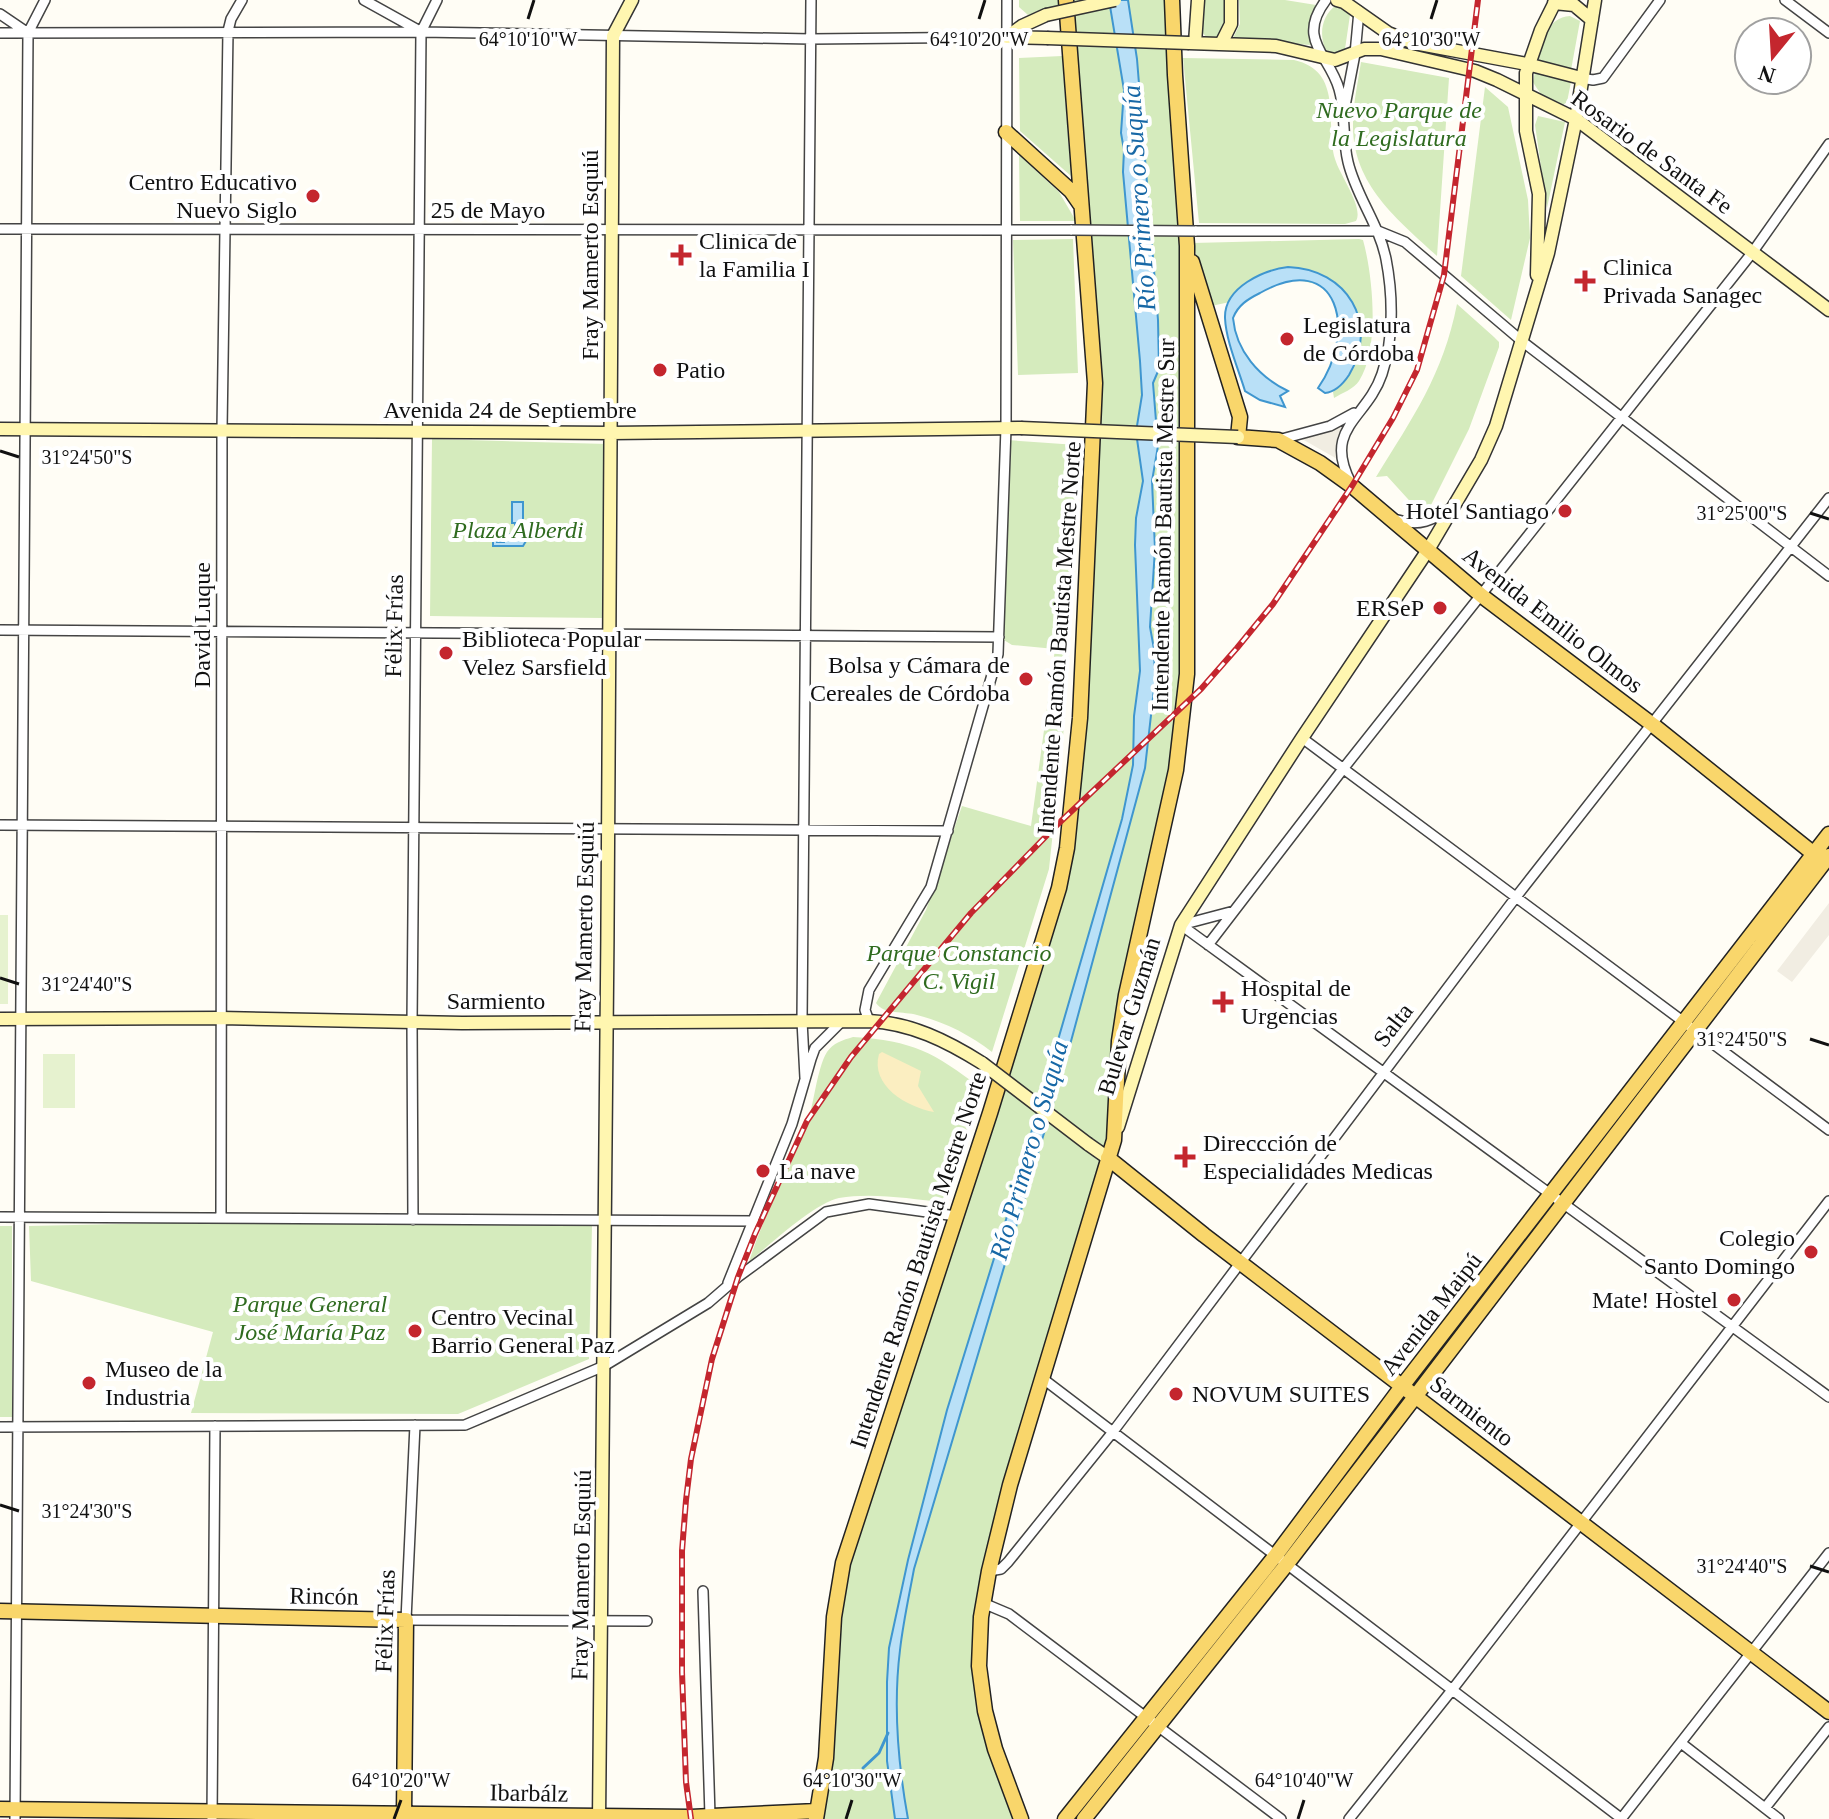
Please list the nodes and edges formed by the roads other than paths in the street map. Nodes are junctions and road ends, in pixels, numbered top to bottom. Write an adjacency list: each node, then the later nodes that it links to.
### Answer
1 (45, 0): 26 (street)
2 (242, 0): 23 (street)
3 (364, 0): 24 (street)
4 (437, 0): 24 (street)
5 (632, 0): 28 (main road)
6 (811, 0): 30 (street)
7 (1007, 0): 29 (street)
8 (1066, 0): 43 (main road, Intendente Ramón Bautista Mestre Norte)
9 (1115, 0): 29 (main road, Rosario de Santa Fe, bridge)
10 (1172, 0): 52 (main road, Intendente Ramón Bautista Mestre Sur)
11 (1198, 0): 31 (main road)
12 (1231, 0): 32 (main road)
13 (1326, 0): 35 (street)
14 (1337, 0): 19 (main road, Rosario de Santa Fe)
15 (1595, 0): 21 (main road, Bulevar Guzmán)
16 (1660, 0): 37 (street)
17 (1785, 0): 27 (street)
18 (1555, 2): 21 (main road); 22 (main road, Bulevar Guzmán)
19 (1359, 11): 33 (street); 34 (main road, Rosario de Santa Fe)
20 (0, 14): 26 (street)
21 (1592, 20): 37 (main road, Bulevar Guzmán)
22 (1541, 30): 34 (main road); 36 (main road, Bulevar Guzmán)
23 (228, 31): 24 (street, Rosario de Santa Fe); 26 (street, Rosario de Santa Fe); 46 (street, David Luque)
24 (421, 32): 28 (street, Rosario de Santa Fe); 47 (street, Félix Frías)
25 (0, 33): 26 (street, Rosario de Santa Fe)
26 (28, 33): 45 (street)
27 (1829, 33)
28 (613, 36): 30 (street, Rosario de Santa Fe); 48 (main road, Fray Mamerto Esquiú)
29 (1007, 37): 30 (street, Rosario de Santa Fe); 31 (main road, Rosario de Santa Fe, bridge); 41 (street)
30 (811, 39): 49 (street)
31 (1192, 43): 32 (main road, Rosario de Santa Fe)
32 (1221, 44): 35 (main road, Rosario de Santa Fe)
33 (1355, 54): 35 (main road, Rosario de Santa Fe); 38 (main road, Rosario de Santa Fe); 40 (street)
34 (1492, 58): 36 (main road, Rosario de Santa Fe)
35 (1323, 59): 40 (street)
36 (1527, 64): 37 (main road, Rosario de Santa Fe); 38 (main road, Bulevar Guzmán)
37 (1581, 78): 39 (main road, Bulevar Guzmán)
38 (1525, 94): 39 (main road, Rosario de Santa Fe); 54 (main road, Bulevar Guzmán)
39 (1576, 119): 53 (main road, Rosario de Santa Fe); 54 (main road, Bulevar Guzmán)
40 (1342, 121): 51 (street)
41 (1006, 132): 43 (main road); 50 (street)
42 (1829, 144): 53 (street)
43 (1083, 212): 118 (main road, Intendente Ramón Bautista Mestre Norte)
44 (0, 229): 45 (street, 25 de Mayo)
45 (26, 229): 46 (street, 25 de Mayo); 63 (street)
46 (224, 230): 47 (street, 25 de Mayo); 64 (street, David Luque)
47 (419, 230): 48 (street, 25 de Mayo); 66 (street, Félix Frías)
48 (612, 230): 49 (street, 25 de Mayo); 67 (main road, Fray Mamerto Esquiú)
49 (810, 230): 50 (street, 25 de Mayo); 65 (street)
50 (1005, 230): 51 (street, 25 de Mayo, bridge); 58 (street)
51 (1378, 231): 56 (street); 57 (street)
52 (1187, 246): 68 (main road); 114 (main road, Intendente Ramón Bautista Mestre Sur)
53 (1752, 253): 55 (main road, Rosario de Santa Fe); 59 (street)
54 (1534, 298): 56 (main road, Bulevar Guzmán)
55 (1829, 310)
56 (1523, 342): 59 (street); 73 (main road, Bulevar Guzmán)
57 (1368, 401): 69 (street); 71 (street)
58 (1006, 414): 60 (street); 61 (street)
59 (1624, 418): 75 (street); 78 (street)
60 (1006, 428): 61 (main road, Avenida 24 de Septiembre); 65 (main road, Avenida 24 de Septiembre); 70 (street)
61 (1021, 428): 68 (main road, Avenida 24 de Septiembre, bridge); 70 (street)
62 (0, 429): 63 (main road, Avenida 24 de Septiembre)
63 (25, 429): 64 (main road, Avenida 24 de Septiembre); 80 (street)
64 (222, 430): 66 (main road, Avenida 24 de Septiembre); 81 (street, David Luque)
65 (807, 431): 67 (main road, Avenida 24 de Septiembre); 84 (street)
66 (417, 432): 67 (main road, Avenida 24 de Septiembre); 82 (street, Félix Frías)
67 (611, 433): 83 (main road, Fray Mamerto Esquiú)
68 (1238, 437): 69 (main road, Avenida Emilio Olmos)
69 (1278, 440): 71 (main road, Avenida Emilio Olmos)
70 (1004, 448): 85 (street)
71 (1352, 486): 74 (main road, Avenida Emilio Olmos)
72 (1829, 498): 75 (street, Salta)
73 (1457, 503): 74 (street); 76 (main road, Bulevar Guzmán)
74 (1390, 518): 76 (main road, Avenida Emilio Olmos)
75 (1791, 547): 77 (street); 86 (street, Salta)
76 (1428, 550): 78 (main road, Avenida Emilio Olmos); 87 (main road, Bulevar Guzmán)
77 (1829, 576)
78 (1482, 596): 86 (main road, Avenida Emilio Olmos); 88 (street)
79 (0, 630): 80 (street)
80 (23, 631): 81 (street); 90 (street)
81 (222, 632): 82 (street); 91 (street, David Luque)
82 (416, 633): 83 (street); 92 (street, Félix Frías)
83 (609, 634): 84 (street); 93 (main road, Fray Mamerto Esquiú)
84 (806, 636): 85 (street); 94 (street)
85 (999, 637): 95 (street)
86 (1653, 725): 97 (main road, Avenida Emilio Olmos); 98 (street, Salta)
87 (1302, 738): 88 (street); 100 (main road, Bulevar Guzmán)
88 (1343, 769): 98 (street); 99 (street)
89 (0, 825): 90 (street)
90 (22, 825): 91 (street); 104 (street)
91 (222, 826): 92 (street); 102 (street, David Luque)
92 (414, 827): 93 (street); 108 (street, Félix Frías)
93 (607, 829): 94 (street); 109 (main road, Fray Mamerto Esquiú)
94 (804, 829): 95 (street); 105 (street)
95 (948, 831): 107 (street)
96 (1829, 834): 97 (main road, Avenida Maipú)
97 (1824, 860): 110 (main road, Avenida Maipú)
98 (1516, 897): 110 (street); 111 (street, Salta)
99 (1234, 911): 100 (street); 101 (street)
100 (1181, 925): 101 (street); 114 (main road, Bulevar Guzmán)
101 (1208, 945): 111 (street)
102 (221, 1018): 104 (main road, Sarmiento); 108 (main road, Sarmiento); 121 (street, David Luque)
103 (0, 1019): 104 (main road, Sarmiento)
104 (21, 1020): 120 (street)
105 (802, 1021): 106 (main road, Sarmiento); 109 (main road, Sarmiento); 112 (street)
106 (842, 1021): 107 (main road, Sarmiento); 112 (street)
107 (869, 1021): 115 (main road, Sarmiento, bridge)
108 (412, 1022): 109 (main road, Sarmiento); 122 (street, Félix Frías)
109 (605, 1023): 123 (main road, Fray Mamerto Esquiú)
110 (1689, 1026): 113 (street); 116 (main road, Avenida Maipú)
111 (1381, 1073): 116 (street); 125 (street, Salta)
112 (805, 1078): 124 (street)
113 (1829, 1130)
114 (1114, 1140): 115 (main road, Bulevar Guzmán)
115 (1108, 1158): 125 (main road, Sarmiento); 129 (main road, Bulevar Guzmán)
116 (1557, 1199): 127 (street); 130 (main road, Avenida Maipú); 131 (main road, Avenida Maipú)
117 (1829, 1201): 127 (street)
118 (956, 1216): 126 (street); 159 (main road, Intendente Ramón Bautista Mestre Norte)
119 (0, 1217): 120 (street)
120 (17, 1217): 121 (street); 136 (street)
121 (221, 1218): 122 (street)
122 (413, 1220): 123 (street)
123 (604, 1220): 124 (street); 128 (main road, Fray Mamerto Esquiú)
124 (754, 1221): 126 (street)
125 (1240, 1262): 130 (main road, Sarmiento); 137 (street, Salta)
126 (724, 1290): 128 (street)
127 (1733, 1326): 132 (street); 138 (street)
128 (604, 1366): 133 (street); 148 (main road, Fray Mamerto Esquiú)
129 (1042, 1378): 137 (street); 141 (main road, Bulevar Guzmán)
130 (1403, 1385): 131 (main road, Sarmiento); 140 (main road, Avenida Maipú)
131 (1416, 1394): 138 (main road, Sarmiento); 140 (main road, Avenida Maipú)
132 (1829, 1397)
133 (415, 1425): 134 (street); 147 (street, Félix Frías)
134 (215, 1426): 136 (street); 146 (street)
135 (0, 1427): 136 (street)
136 (20, 1427): 145 (street)
137 (1112, 1433): 140 (street); 141 (street, Salta)
138 (1581, 1523): 150 (main road, Sarmiento); 151 (street)
139 (1829, 1553): 150 (street)
140 (1282, 1560): 151 (street); 153 (main road, Avenida Maipú)
141 (989, 1571): 143 (main road, Bulevar Guzmán)
142 (703, 1591): 161 (street)
143 (983, 1603): 153 (street); 163 (main road, Bulevar Guzmán)
144 (0, 1611): 145 (main road, Rincón)
145 (18, 1611): 146 (main road, Rincón); 157 (street)
146 (214, 1615): 147 (main road, Rincón); 158 (street)
147 (406, 1620): 148 (street, Rincón); 160 (main road, Félix Frías)
148 (603, 1621): 149 (street, Rincón); 162 (main road, Fray Mamerto Esquiú)
149 (647, 1621)
150 (1751, 1653): 152 (main road, Sarmiento); 155 (street)
151 (1452, 1690): 167 (street); 168 (street)
152 (1829, 1712)
153 (1152, 1722): 164 (main road, Avenida Maipú); 165 (main road, Avenida Maipú); 166 (street)
154 (1829, 1727): 156 (street)
155 (1681, 1743): 156 (street); 168 (street)
156 (1765, 1808): 169 (street)
157 (10, 1812): 158 (main road, Ibarbálz)
158 (212, 1815): 160 (main road, Ibarbálz)
159 (817, 1815): 161 (main road, Ibarbálz)
160 (404, 1816): 162 (main road, Ibarbálz)
161 (710, 1816): 162 (main road, Ibarbálz)
162 (599, 1818)
163 (1021, 1819)
164 (1065, 1819)
165 (1084, 1819)
166 (1281, 1819)
167 (1349, 1819)
168 (1622, 1819)
169 (1779, 1819)

